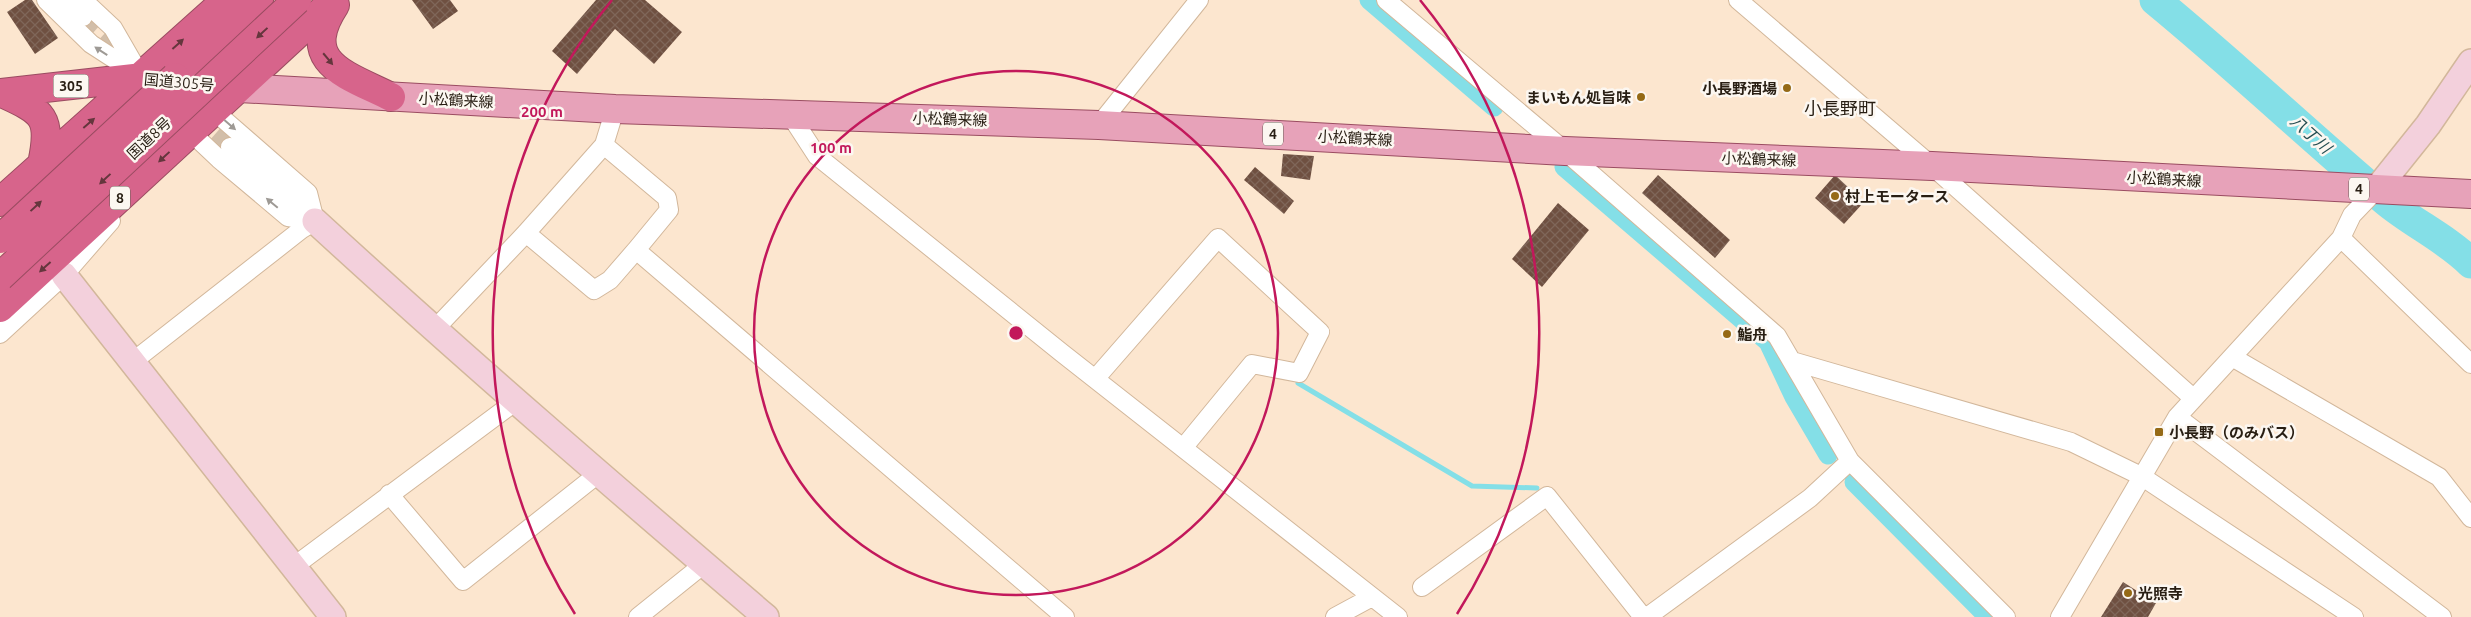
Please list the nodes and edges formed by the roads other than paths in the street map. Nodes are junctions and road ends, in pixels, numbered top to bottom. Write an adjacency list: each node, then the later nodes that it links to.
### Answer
1 (46, 0): 13 (street, one-way to 1)
2 (66, 0): 11 (street)
3 (259, 0): 34 (highway, 国道8号, one-way to 3, bridge)
4 (297, 0): 37 (highway, 国道8号 / 8, one-way to 37, bridge)
5 (334, 0): 14 (highway, 8)
6 (338, 0): 16 (highway, one-way to 16)
7 (1199, 0): 20 (street)
8 (1386, 0): 24 (street)
9 (1738, 0): 26 (street)
10 (218, 5): 13 (highway, one-way to 10)
11 (83, 8): 13 (street)
12 (2471, 62): 28 (street)
13 (142, 77): 14 (highway, 国道305号 / 305); 15 (highway, 国道305号 / 305); 18 (street); 21 (street); 25 (highway, one-way to 13)
14 (239, 88): 16 (main road, 小松鶴来線 / 4); 18 (highway, 8)
15 (1, 93): 25 (highway)
16 (391, 97): 17 (main road, 小松鶴来線 / 4)
17 (615, 109): 19 (main road, 小松鶴来線 / 4); 22 (street)
18 (214, 111): 21 (highway, 8); 31 (street, one-way to 31)
19 (789, 113): 20 (main road, 小松鶴来線 / 4); 45 (street)
20 (1100, 125): 24 (main road, 小松鶴来線 / 4)
21 (190, 133): 27 (highway, 8, one-way to 27); 31 (street, one-way to 21)
22 (604, 145): 32 (street); 35 (street)
23 (230, 148): 31 (street)
24 (1565, 151): 26 (main road, 小松鶴来線 / 4); 42 (street)
25 (42, 164): 30 (highway)
26 (1932, 166): 28 (main road, 小松鶴来線 / 4); 46 (street)
27 (145, 175): 36 (street); 38 (highway, 8, one-way to 38)
28 (2383, 182): 29 (main road, 小松鶴来線 / 4); 33 (street)
29 (2471, 194)
30 (0, 202)
31 (315, 222): 39 (street); 43 (street)
32 (526, 233): 35 (street); 39 (street)
33 (2341, 238): 41 (street); 44 (street)
34 (0, 239)
35 (636, 250): 62 (street)
36 (64, 275): 40 (street); 43 (street)
37 (0, 277)
38 (0, 308)
39 (434, 330): 47 (street)
40 (0, 334)
41 (2232, 357): 46 (street); 54 (street)
42 (1792, 362): 50 (street); 52 (street)
43 (131, 363): 56 (street)
44 (2471, 364)
45 (1095, 379): 49 (street); 49 (street)
46 (2193, 398): 48 (street)
47 (516, 401): 51 (street); 53 (street)
48 (2178, 417): 52 (street); 70 (street)
49 (1183, 448): 58 (street)
50 (1850, 461): 66 (street); 67 (street)
51 (598, 474): 53 (street); 55 (street)
52 (2141, 476): 68 (street); 69 (street)
53 (389, 494): 56 (street)
54 (2471, 518)
55 (704, 564): 60 (street); 61 (street)
56 (293, 567): 59 (street)
57 (1422, 588): 65 (street)
58 (1372, 597): 63 (street); 64 (street)
59 (333, 617)
60 (638, 617)
61 (766, 617)
62 (1066, 617)
63 (1335, 617)
64 (1398, 617)
65 (1643, 617)
66 (1647, 617)
67 (2006, 617)
68 (2060, 617)
69 (2354, 617)
70 (2442, 617)

